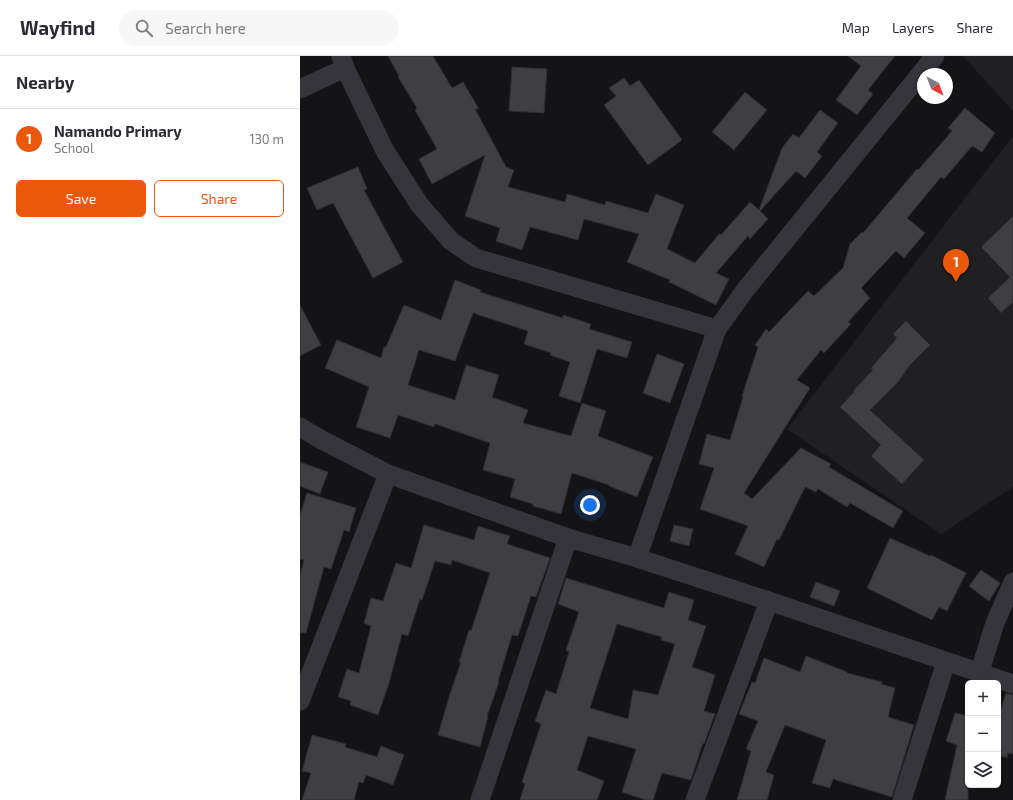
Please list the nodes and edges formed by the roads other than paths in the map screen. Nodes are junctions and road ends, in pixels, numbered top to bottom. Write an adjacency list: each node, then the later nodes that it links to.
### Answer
1 (935, 56): 4 (street)
2 (343, 62): 3 (street); 4 (street)
3 (300, 89)
4 (717, 329): 8 (street)
5 (300, 427): 6 (street)
6 (388, 474): 7 (street); 14 (street)
7 (568, 538): 8 (street); 15 (street)
8 (637, 558): 10 (street)
9 (1013, 582): 12 (street)
10 (769, 601): 11 (street); 16 (street)
11 (946, 662): 12 (street); 17 (street)
12 (979, 674): 13 (street)
13 (1013, 684)
14 (300, 701)
15 (480, 800)
16 (696, 800)
17 (902, 800)

